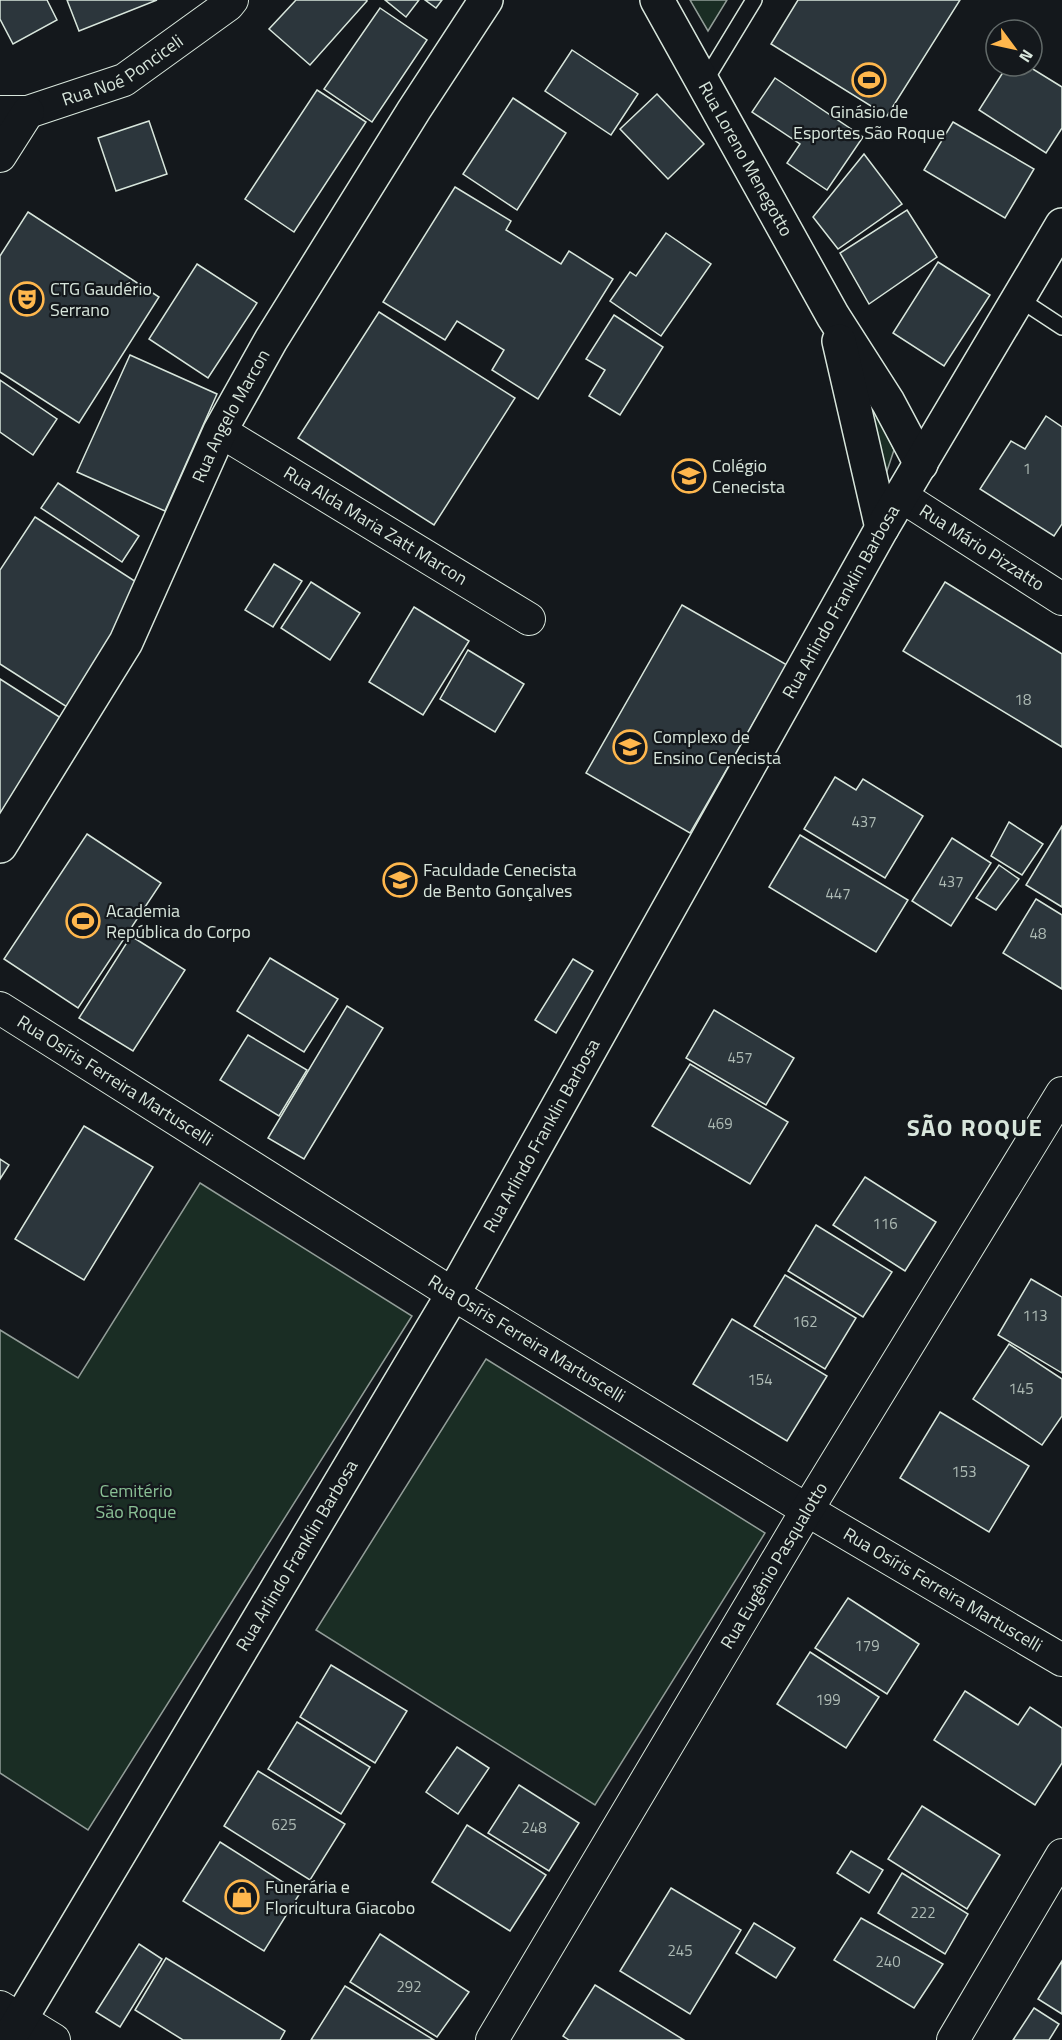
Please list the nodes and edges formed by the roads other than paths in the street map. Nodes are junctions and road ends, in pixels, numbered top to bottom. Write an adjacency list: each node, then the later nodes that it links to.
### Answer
1 (232, 0): 6 (street, Rua Noé Ponciceli)
2 (486, 0): 12 (street, Rua Angelo Marcon)
3 (657, 0): 5 (street, Rua Loreno Menegotto)
4 (754, 0): 5 (lane)
5 (703, 84): 10 (street, Rua Loreno Menegotto)
6 (14, 112): 7 (street)
7 (0, 156)
8 (1062, 225): 9 (street, Rua Arlindo Franklin Barbosa)
9 (1018, 298): 11 (lane); 13 (street, Rua Arlindo Franklin Barbosa)
10 (833, 316): 13 (street, Rua Loreno Menegotto); 15 (street, Rua Loreno Menegotto)
11 (1062, 327)
12 (220, 431): 17 (street, Rua Alda Maria Zatt Marcon); 18 (street, Rua Angelo Marcon)
13 (921, 464): 14 (street, Rua Arlindo Franklin Barbosa)
14 (901, 496): 15 (street, Rua Arlindo Franklin Barbosa); 16 (street, Rua Mário Pizzatto)
15 (882, 528): 21 (street, Rua Arlindo Franklin Barbosa)
16 (1062, 599)
17 (529, 619)
18 (0, 846)
19 (0, 1008): 21 (street, Rua Osíris Ferreira Martuscelli)
20 (1062, 1093): 22 (street, Rua Eugênio Pasqualotto)
21 (453, 1294): 22 (street, Rua Osíris Ferreira Martuscelli); 25 (street, Rua Arlindo Franklin Barbosa)
22 (807, 1510): 23 (street, Rua Osíris Ferreira Martuscelli); 27 (street, Rua Eugênio Pasqualotto)
23 (1062, 1660)
24 (1062, 1854): 28 (street)
25 (10, 2022): 26 (street)
26 (54, 2040)
27 (492, 2040)
28 (953, 2040)

